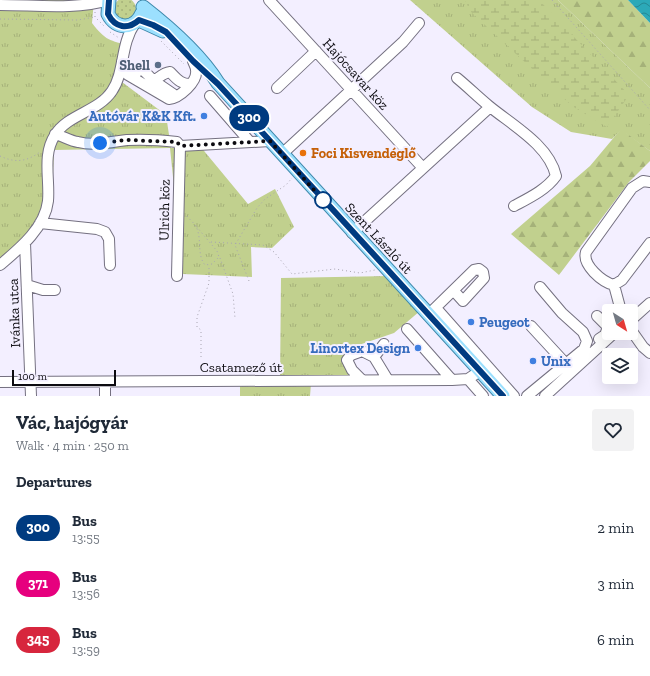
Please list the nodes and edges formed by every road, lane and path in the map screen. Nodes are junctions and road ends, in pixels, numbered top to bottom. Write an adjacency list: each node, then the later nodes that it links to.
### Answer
1 (109, 0): 6 (street); 8 (main road)
2 (269, 0): 13 (street, Hajócsavar köz)
3 (552, 0): 27 (path)
4 (47, 3): 5 (street); 6 (street)
5 (0, 5)
6 (78, 5): 8 (street)
7 (140, 13): 11 (main road); 14 (street); 15 (main road); 21 (main road)
8 (99, 14): 9 (path); 11 (main road); 11 (path)
9 (0, 19)
10 (419, 24): 23 (street)
11 (120, 32): 14 (street)
12 (157, 37): 20 (path)
13 (316, 51): 22 (street); 23 (street, Hajócsavar köz)
14 (122, 56): 16 (street); 28 (street)
15 (193, 61): 20 (street); 21 (main road)
16 (128, 75): 18 (street); 19 (street)
17 (457, 78): 26 (street)
18 (137, 81): 19 (street); 24 (street)
19 (154, 81): 20 (street); 24 (street)
20 (193, 81): 24 (street)
21 (218, 84): 29 (main road, Szent László út)
22 (277, 88)
23 (352, 90): 33 (street); 35 (street, Hajócsavar köz)
24 (181, 93)
25 (210, 96): 30 (street)
26 (490, 107): 35 (street); 38 (street)
27 (650, 110)
28 (55, 134): 31 (street); 32 (street)
29 (270, 141): 30 (street); 33 (main road, Szent László út)
30 (250, 142): 32 (street)
31 (50, 146): 34 (path); 40 (street)
32 (180, 146): 52 (street, Ulrich köz)
33 (282, 154): 42 (main road, Szent László út)
34 (0, 156)
35 (423, 168): 42 (street)
36 (290, 180): 46 (path)
37 (650, 182): 55 (street)
38 (514, 206)
39 (187, 216): 41 (path)
40 (40, 223): 44 (street); 50 (street)
41 (196, 226): 43 (path); 48 (path)
42 (352, 232): 51 (main road, Szent László út)
43 (211, 242): 46 (path); 47 (path)
44 (25, 243): 49 (street); 54 (street, Ivánka utca)
45 (650, 243): 55 (street)
46 (235, 245): 51 (path); 53 (path)
47 (219, 257): 48 (path); 64 (path)
48 (209, 264): 72 (path)
49 (0, 265)
50 (110, 265)
51 (385, 268): 61 (main road, Szent László út)
52 (177, 276)
53 (249, 281)
54 (27, 285): 57 (street); 80 (street, Ivánka utca)
55 (614, 285): 60 (street)
56 (540, 287): 70 (street)
57 (55, 290)
58 (454, 291): 61 (street)
59 (650, 303): 62 (street)
60 (619, 304)
61 (432, 311): 75 (main road, Szent László út); 87 (street)
62 (638, 314)
63 (597, 316): 70 (street)
64 (235, 318)
65 (531, 326): 74 (street)
66 (407, 329): 79 (street)
67 (606, 340): 89 (street)
68 (638, 340): 71 (street)
69 (384, 344): 73 (street)
70 (584, 349): 74 (street)
71 (650, 353)
72 (201, 357)
73 (374, 357): 77 (street); 78 (street)
74 (566, 364): 88 (street)
75 (480, 371): 76 (street); 86 (main road, Szent László út)
76 (468, 379): 79 (street, Csatamező út); 85 (street)
77 (362, 380): 78 (street, Csatamező út); 82 (street, Csatamező út)
78 (388, 380): 79 (street, Csatamező út)
79 (452, 380)
80 (30, 381): 81 (street, Csatamező út); 82 (street, Csatamező út); 83 (street, Ivánka utca)
81 (0, 382)
82 (105, 382): 84 (street)
83 (31, 396)
84 (105, 396)
85 (483, 396)
86 (502, 396)
87 (514, 396)
88 (527, 396)
89 (545, 396)

